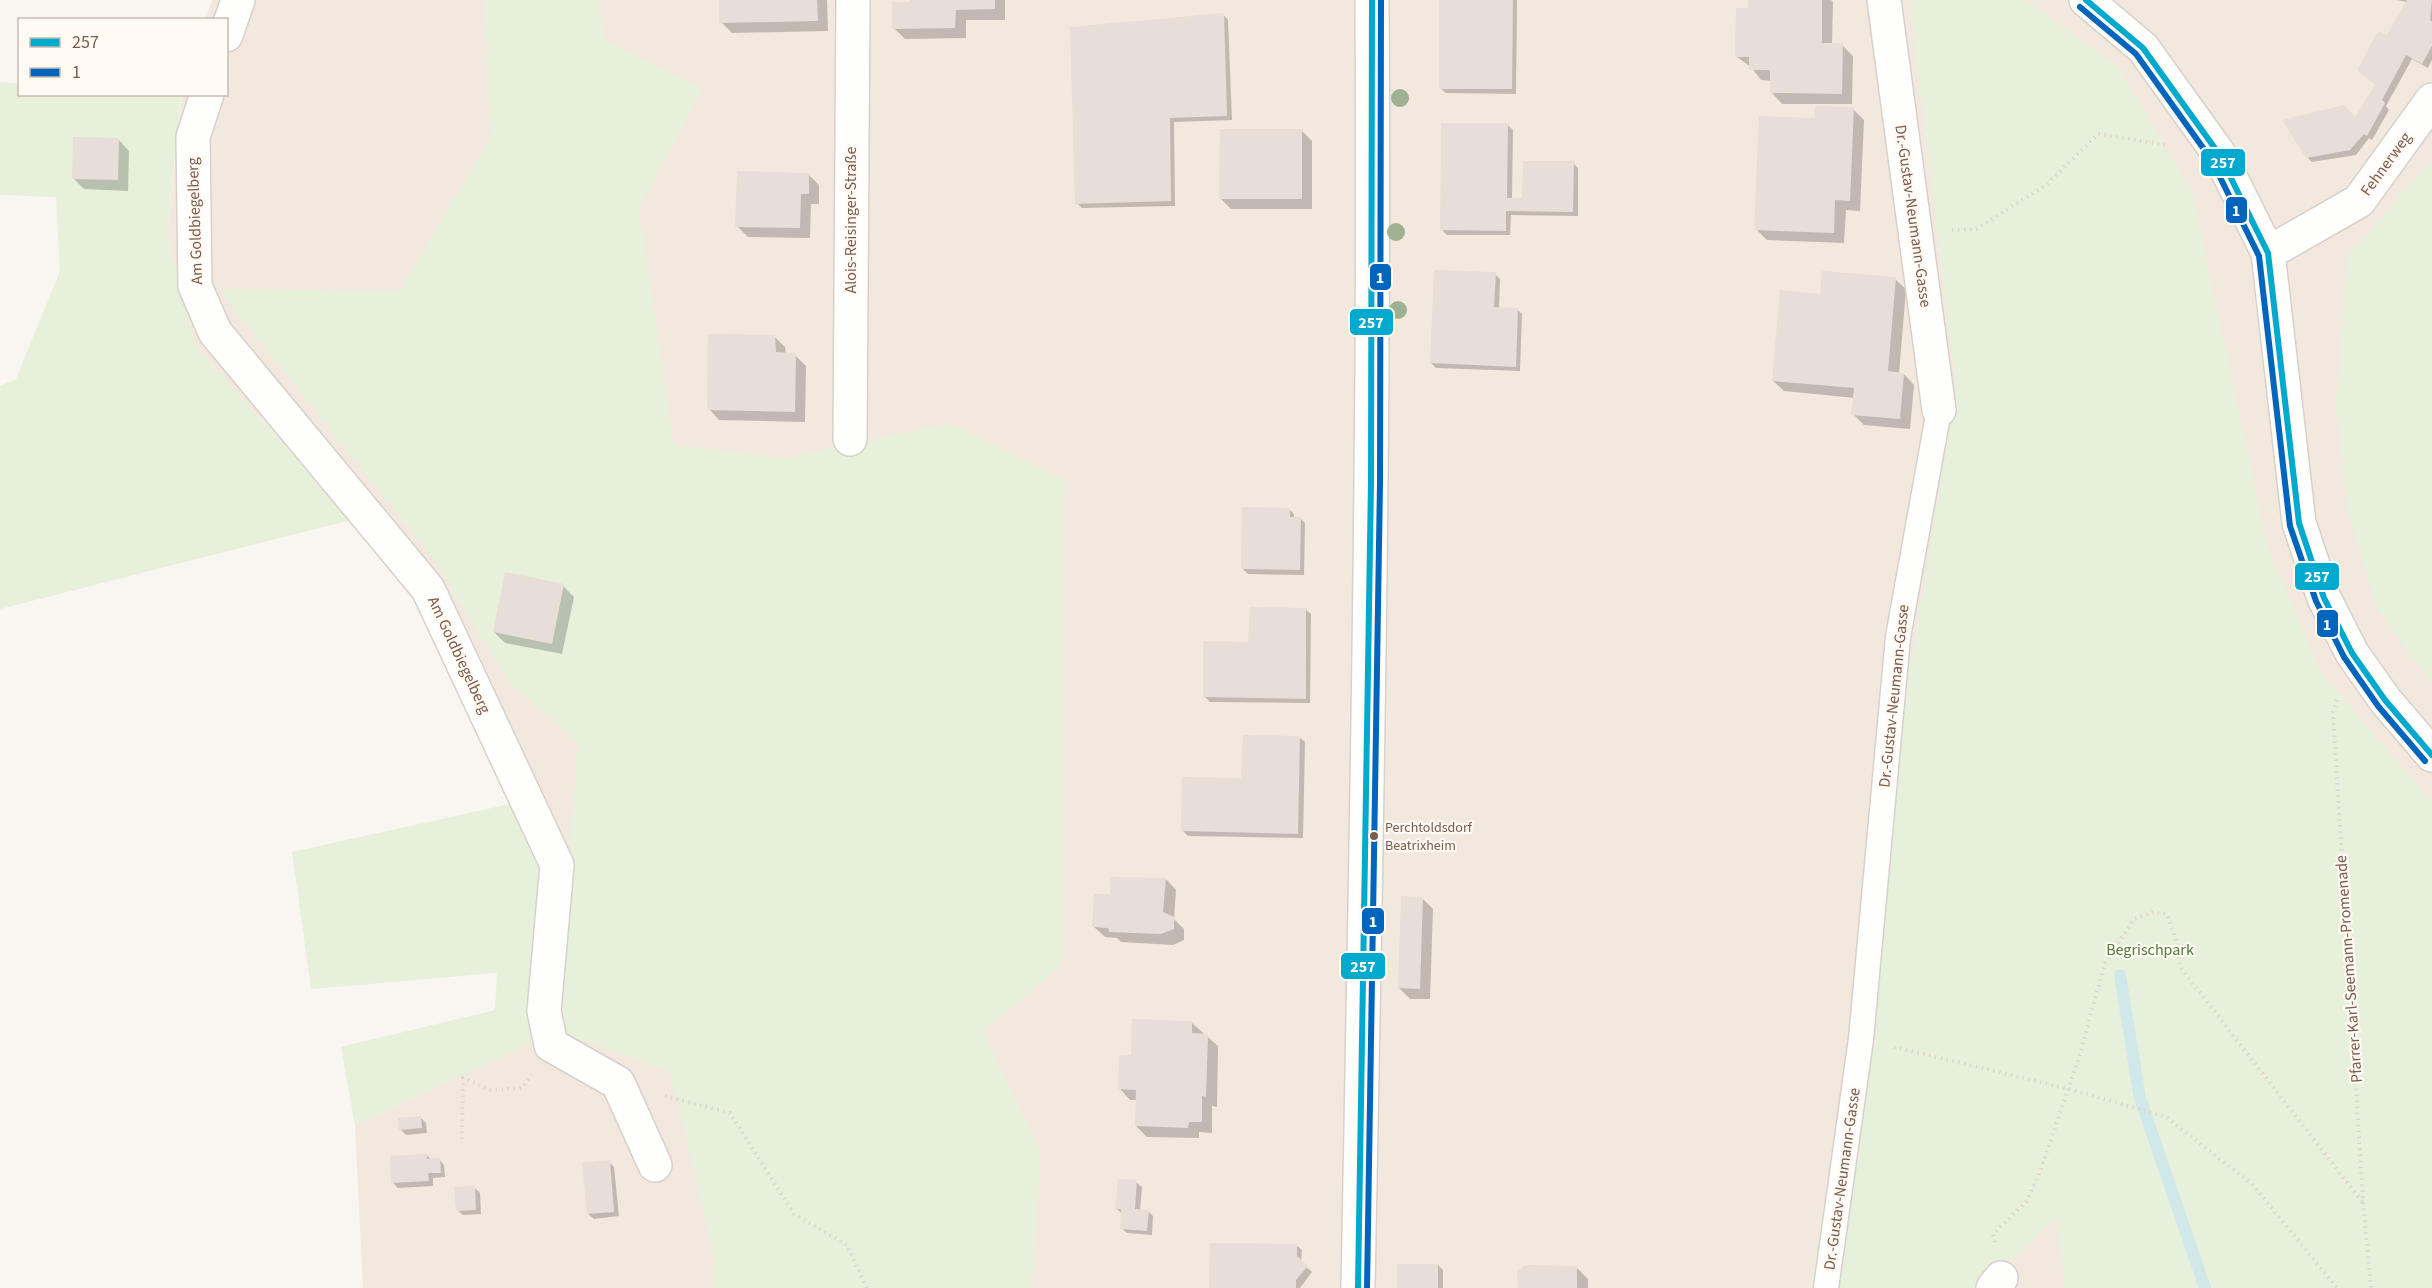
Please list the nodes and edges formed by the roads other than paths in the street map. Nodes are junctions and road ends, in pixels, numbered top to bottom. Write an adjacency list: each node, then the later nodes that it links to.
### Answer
1 (238, 0): 6 (street)
2 (853, 0): 11 (street, Alois-Reisinger-Straße)
3 (1372, 0): 14 (street)
4 (1884, 0): 10 (street, Dr.-Gustav-Neumann-Gasse)
5 (2086, 0): 9 (street)
6 (228, 29)
7 (206, 96): 13 (street, Am Goldbiegelberg)
8 (2432, 100): 9 (street, Fehnerweg)
9 (2268, 253): 12 (street)
10 (1939, 410): 15 (lane, Dr.-Gustav-Neumann-Gasse)
11 (850, 439)
12 (2432, 754)
13 (655, 1165)
14 (1358, 1288)
15 (1826, 1288)

